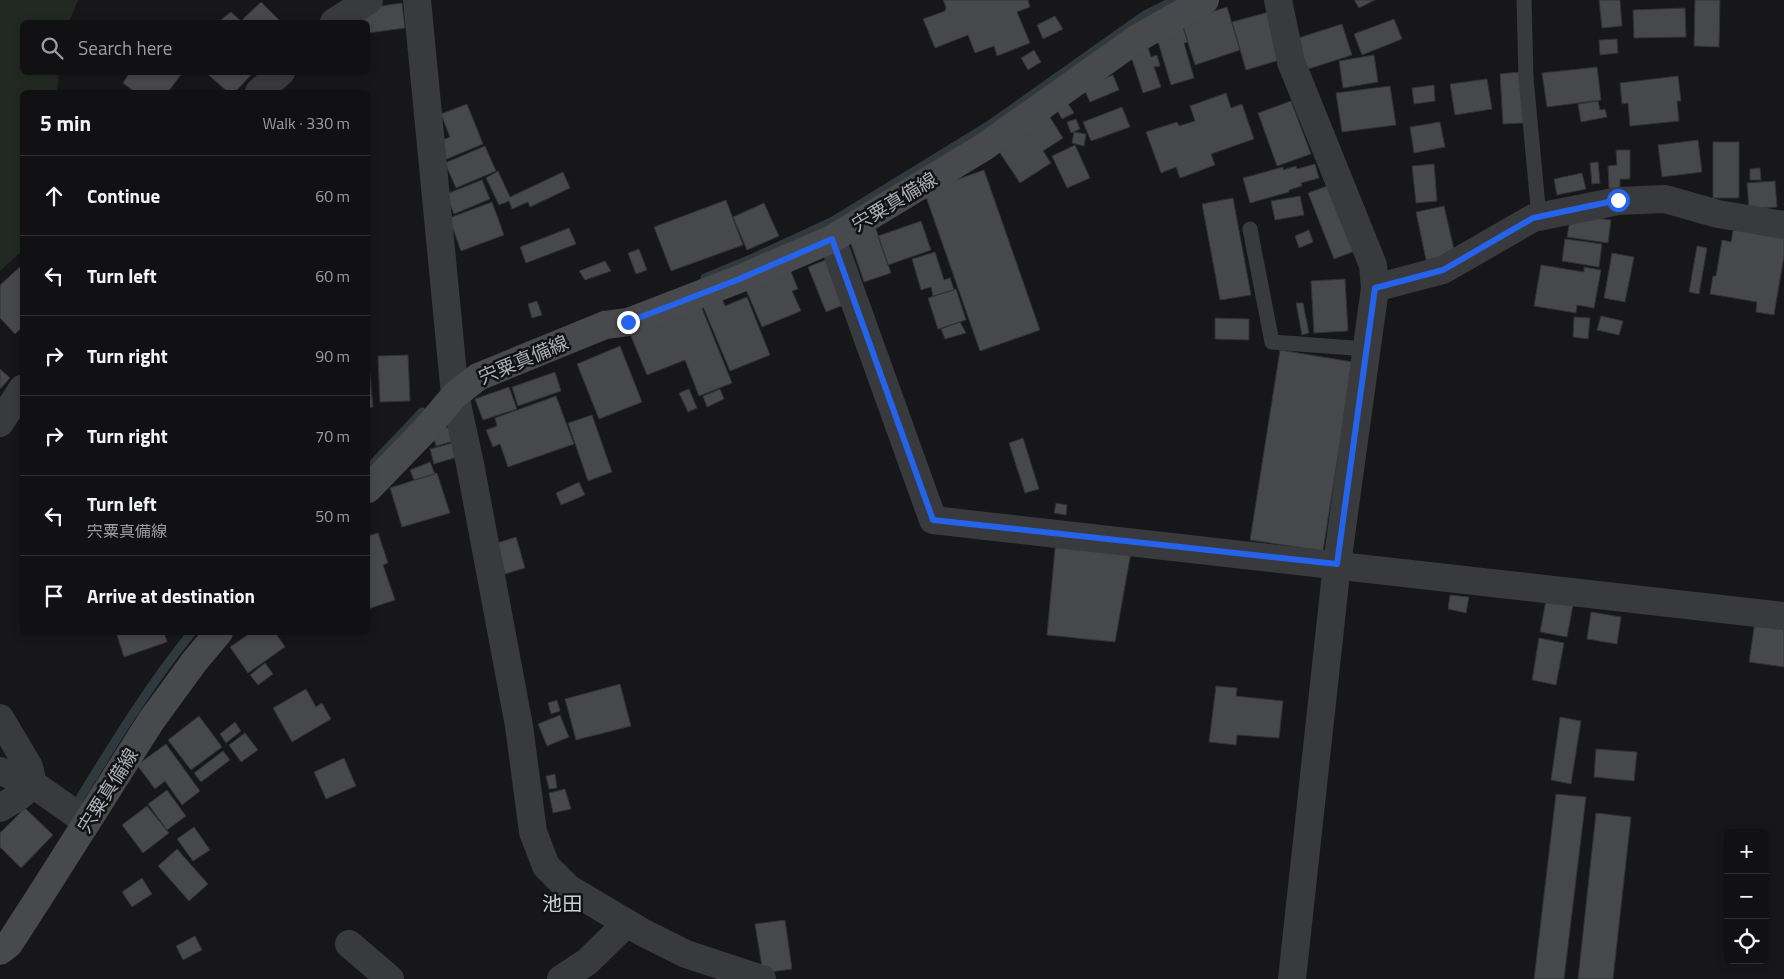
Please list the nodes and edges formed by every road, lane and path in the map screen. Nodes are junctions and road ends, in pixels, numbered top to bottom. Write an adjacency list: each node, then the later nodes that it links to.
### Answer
1 (369, 0): 6 (street)
2 (417, 0): 16 (street)
3 (1278, 0): 13 (street)
4 (1524, 0): 9 (lane)
5 (1200, 1): 12 (main road, 宍粟真備線)
6 (337, 20)
7 (278, 75): 8 (street)
8 (261, 90)
9 (1539, 218): 10 (street); 13 (street)
10 (1784, 225)
11 (1250, 229): 14 (lane)
12 (832, 239): 16 (main road, 宍粟真備線); 19 (street)
13 (1375, 288): 14 (street)
14 (1367, 349): 19 (street)
15 (20, 393): 17 (street)
16 (455, 395): 18 (main road, 宍粟真備線); 27 (street)
17 (0, 423)
18 (370, 487)
19 (1337, 564): 20 (street); 33 (street)
20 (1784, 616)
21 (216, 635): 26 (main road, 宍粟真備線)
22 (0, 718): 24 (street)
23 (0, 771): 24 (street)
24 (33, 784): 25 (street); 26 (street)
25 (0, 808)
26 (87, 822): 29 (main road, 宍粟真備線)
27 (627, 923): 31 (street); 32 (street)
28 (349, 944): 30 (street)
29 (0, 951)
30 (390, 979)
31 (562, 979)
32 (762, 979)
33 (1292, 979)

